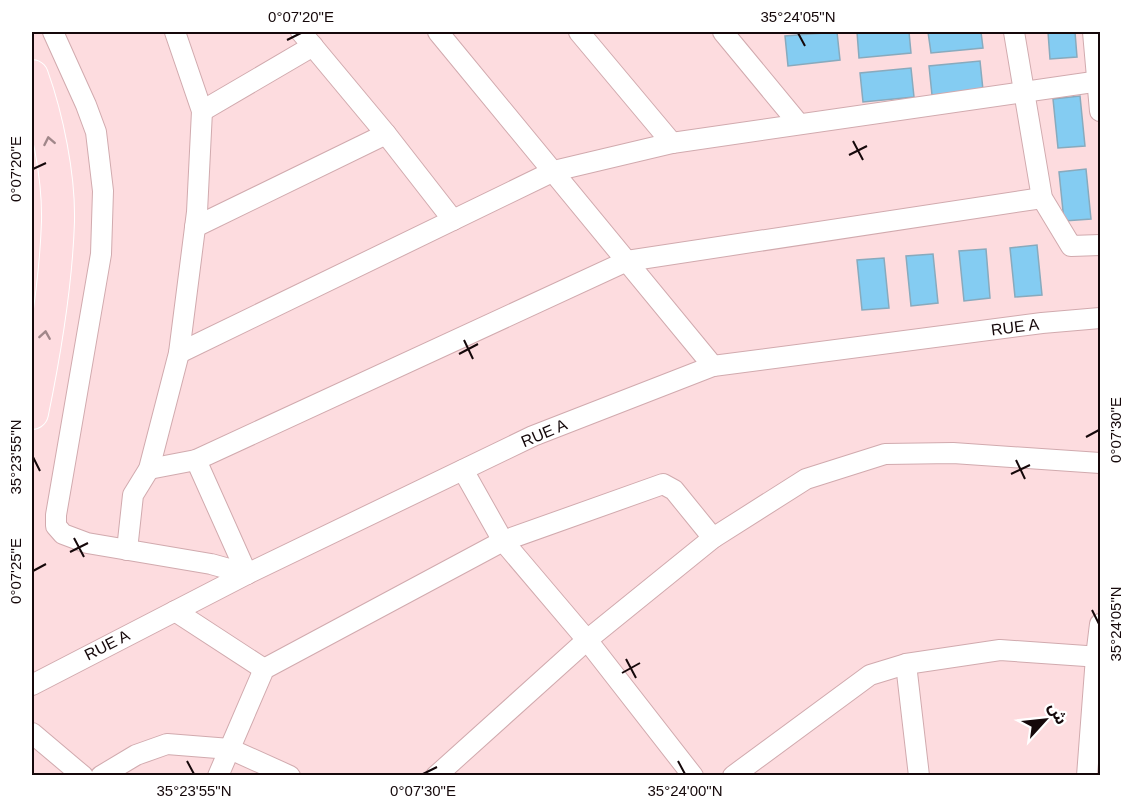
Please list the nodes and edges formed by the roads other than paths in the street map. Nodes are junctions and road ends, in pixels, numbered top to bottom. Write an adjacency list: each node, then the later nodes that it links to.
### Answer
1 (53, 32): 33 (street)
2 (175, 32): 12 (street)
3 (438, 32): 17 (street)
4 (579, 32): 16 (street)
5 (723, 32): 14 (street)
6 (1014, 32): 11 (street)
7 (1093, 32): 10 (street)
8 (307, 39): 12 (street); 15 (street)
9 (32, 76): 26 (main road, one-way to 9)
10 (1099, 81): 11 (street); 13 (street)
11 (1025, 91): 14 (street); 18 (street)
12 (202, 111): 20 (street)
13 (1101, 111)
14 (799, 124): 16 (street)
15 (386, 134): 19 (street); 20 (street)
16 (672, 143): 17 (street)
17 (554, 171): 19 (street); 22 (street)
18 (1042, 198): 21 (street); 22 (street)
19 (453, 220): 24 (street)
20 (195, 227): 24 (street)
21 (1101, 245)
22 (627, 261): 25 (street); 27 (street)
23 (1101, 318): 25 (street, RUE A)
24 (178, 353): 29 (street)
25 (713, 366): 30 (street, RUE A)
26 (32, 413)
27 (196, 460): 29 (street); 34 (street)
28 (1101, 463): 31 (street)
29 (149, 468): 33 (street)
30 (463, 470): 32 (street); 34 (street, RUE A)
31 (713, 538): 32 (street); 37 (street)
32 (503, 541): 37 (street); 40 (street)
33 (127, 550): 34 (street)
34 (246, 574): 35 (street, RUE A)
35 (175, 610): 40 (street); 41 (street, RUE A)
36 (1101, 624): 38 (street)
37 (587, 640): 48 (street); 49 (street)
38 (1098, 657): 39 (street); 52 (street)
39 (906, 664): 50 (street); 51 (street)
40 (264, 669): 43 (street)
41 (32, 685)
42 (32, 733): 44 (street)
43 (230, 749): 45 (street); 46 (street); 47 (street)
44 (83, 776)
45 (101, 776)
46 (218, 776)
47 (290, 776)
48 (436, 776)
49 (693, 776)
50 (733, 776)
51 (919, 776)
52 (1087, 776)

